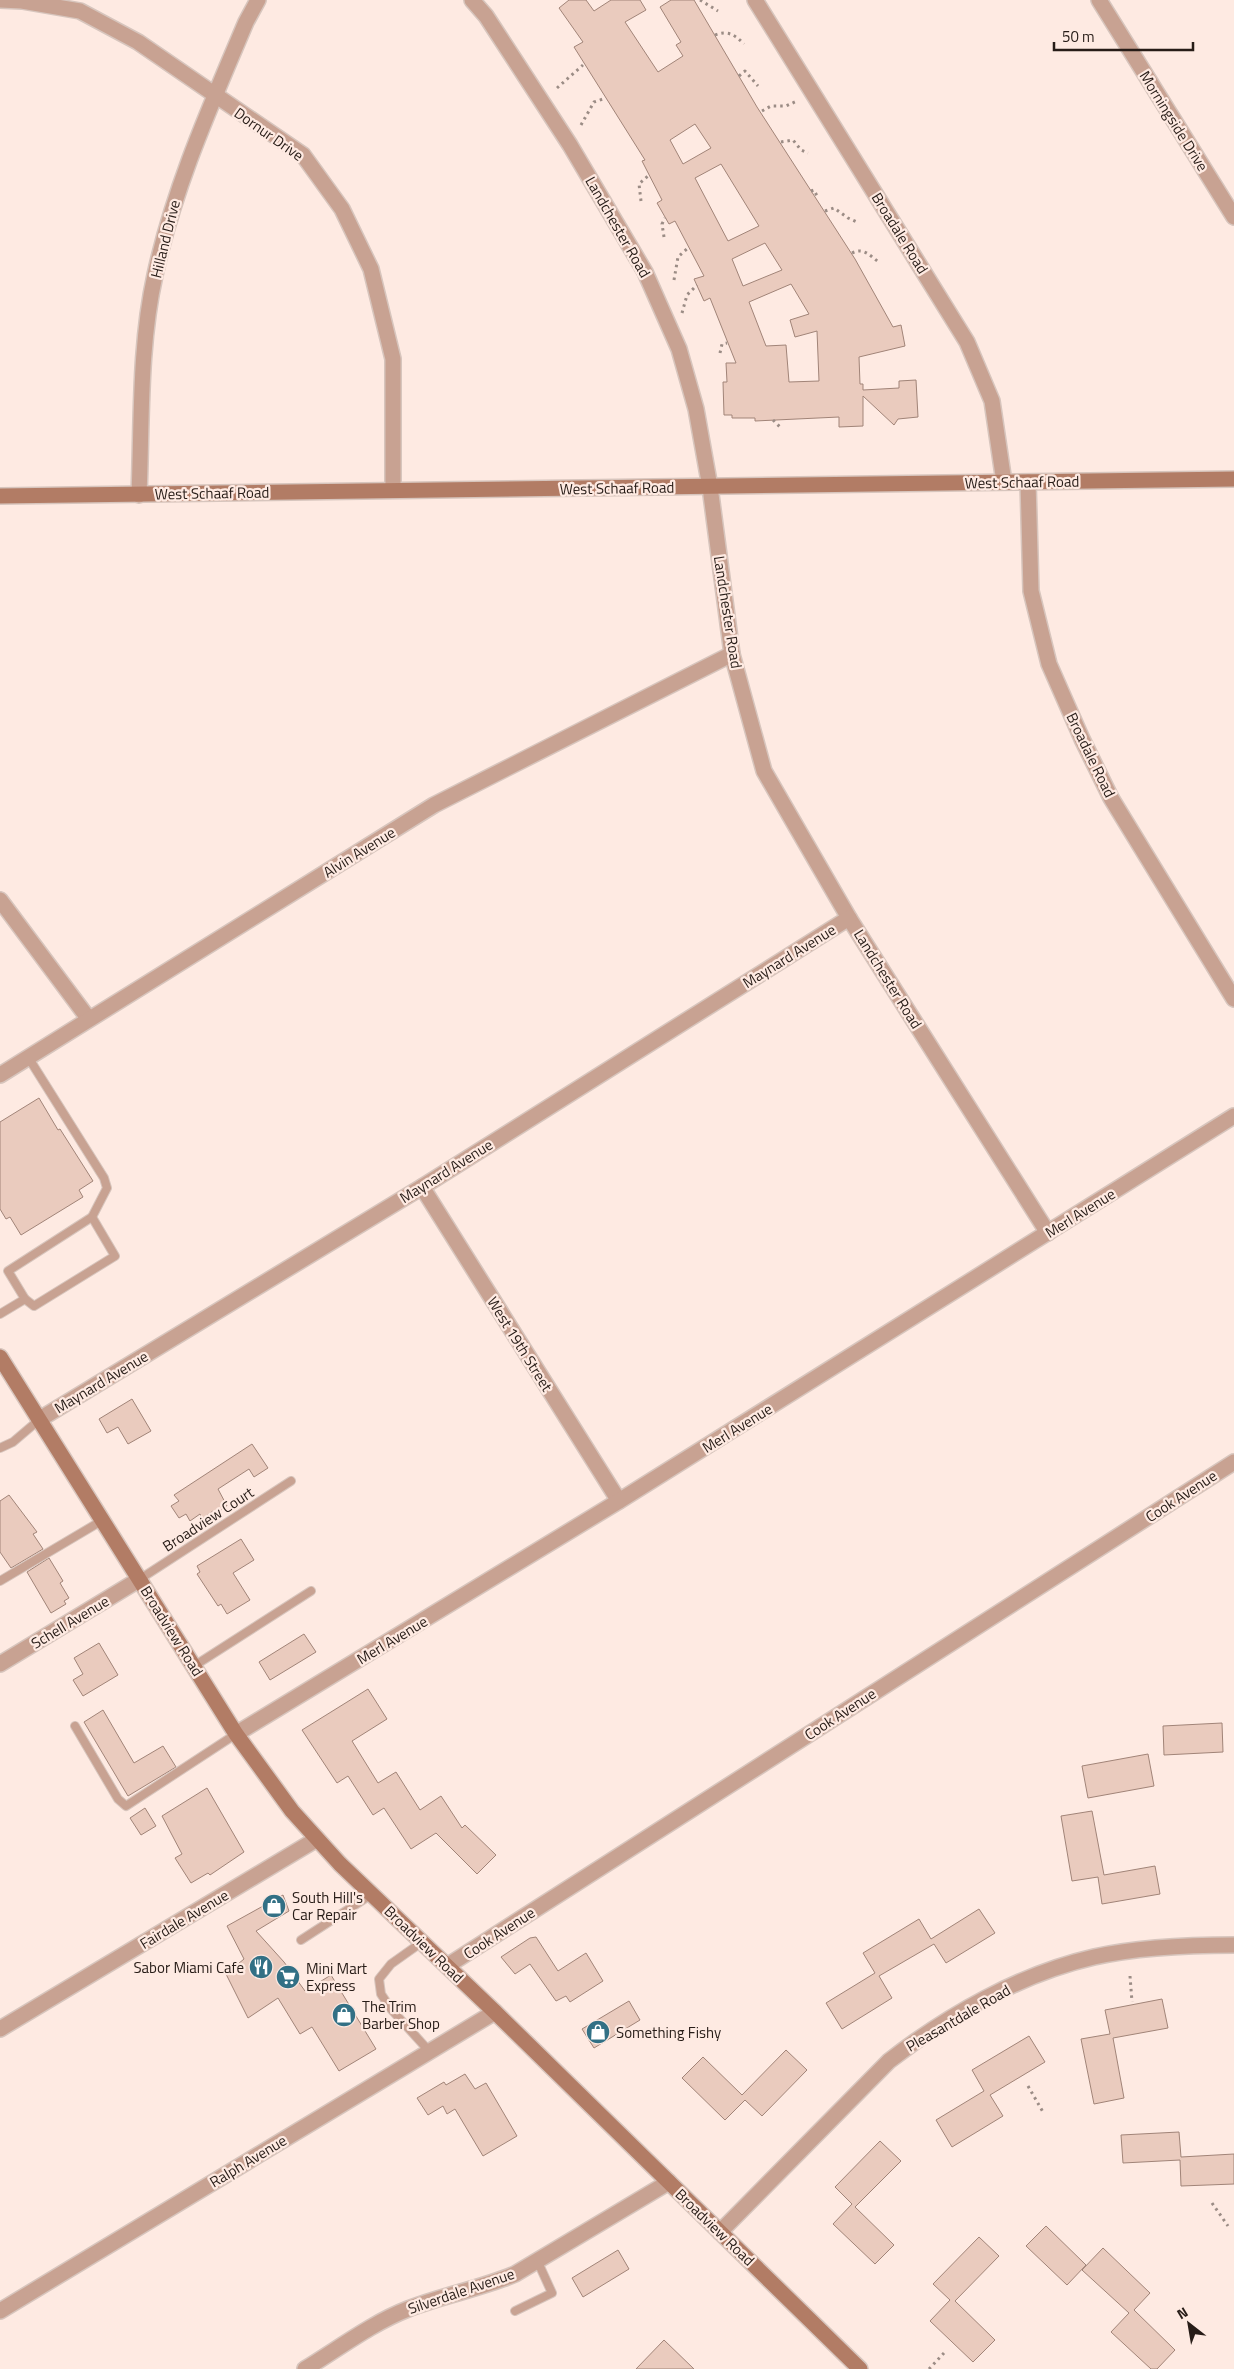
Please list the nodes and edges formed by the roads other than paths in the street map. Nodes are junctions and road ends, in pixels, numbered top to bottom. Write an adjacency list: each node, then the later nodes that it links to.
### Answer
1 (0, 0): 6 (street, Dornur Drive)
2 (258, 0): 6 (street, Hilland Drive)
3 (472, 0): 11 (street, Landchester Road)
4 (755, 0): 9 (street, Broadale Road)
5 (1099, 0): 7 (street, Morningside Drive)
6 (214, 96): 12 (street, Dornur Drive); 13 (street, Hilland Drive)
7 (1234, 217)
8 (1234, 479): 10 (main road, West Schaaf Road)
9 (1004, 482): 10 (main road, West Schaaf Road); 11 (main road, West Schaaf Road)
10 (1028, 482): 18 (street, Broadale Road)
11 (710, 487): 12 (main road, West Schaaf Road); 15 (street, Landchester Road)
12 (393, 490): 13 (main road, West Schaaf Road)
13 (140, 494): 14 (main road, West Schaaf Road)
14 (0, 496)
15 (732, 654): 17 (street, Landchester Road); 19 (street, Alvin Avenue)
16 (0, 900): 19 (street)
17 (849, 918): 23 (street, Maynard Avenue); 25 (street, Landchester Road)
18 (1234, 999)
19 (88, 1018): 20 (street, Alvin Avenue)
20 (28, 1057): 21 (street, Alvin Avenue); 24 (lane)
21 (0, 1075)
22 (1234, 1116): 25 (street, Merl Avenue)
23 (422, 1187): 29 (street, Maynard Avenue); 33 (street, West 19th Street)
24 (92, 1217): 26 (lane); 26 (lane)
25 (1048, 1233): 33 (street, Merl Avenue)
26 (24, 1299): 27 (lane)
27 (0, 1314)
28 (0, 1357): 29 (main road, Broadview Road)
29 (40, 1419): 30 (lane); 34 (main road, Broadview Road)
30 (0, 1448)
31 (1234, 1462): 47 (street, Cook Avenue)
32 (292, 1481): 35 (lane, Broadview Court)
33 (619, 1501): 41 (street, Merl Avenue)
34 (103, 1520): 35 (main road, Broadview Road); 36 (lane)
35 (140, 1579): 38 (street, Schell Avenue); 39 (main road, Broadview Road)
36 (0, 1580)
37 (311, 1591): 39 (lane)
38 (0, 1664)
39 (194, 1666): 41 (main road, Broadview Road)
40 (75, 1726): 41 (lane)
41 (236, 1734): 42 (main road, Broadview Road)
42 (317, 1839): 43 (main road, Broadview Road); 49 (street, Fairdale Avenue)
43 (372, 1894): 44 (lane); 45 (main road, Broadview Road)
44 (301, 1940)
45 (422, 1942): 47 (main road, Broadview Road); 50 (lane)
46 (1234, 1945): 52 (street, Pleasantdale Road)
47 (447, 1966): 48 (main road, Broadview Road)
48 (495, 2012): 50 (street, Ralph Avenue); 51 (main road, Broadview Road)
49 (0, 2029)
50 (430, 2051): 54 (street, Ralph Avenue)
51 (669, 2182): 52 (main road, Broadview Road); 53 (street, Silverdale Avenue)
52 (720, 2232): 57 (main road, Broadview Road)
53 (536, 2260): 55 (lane); 56 (street, Silverdale Avenue)
54 (0, 2311)
55 (515, 2311)
56 (305, 2369)
57 (860, 2369)

